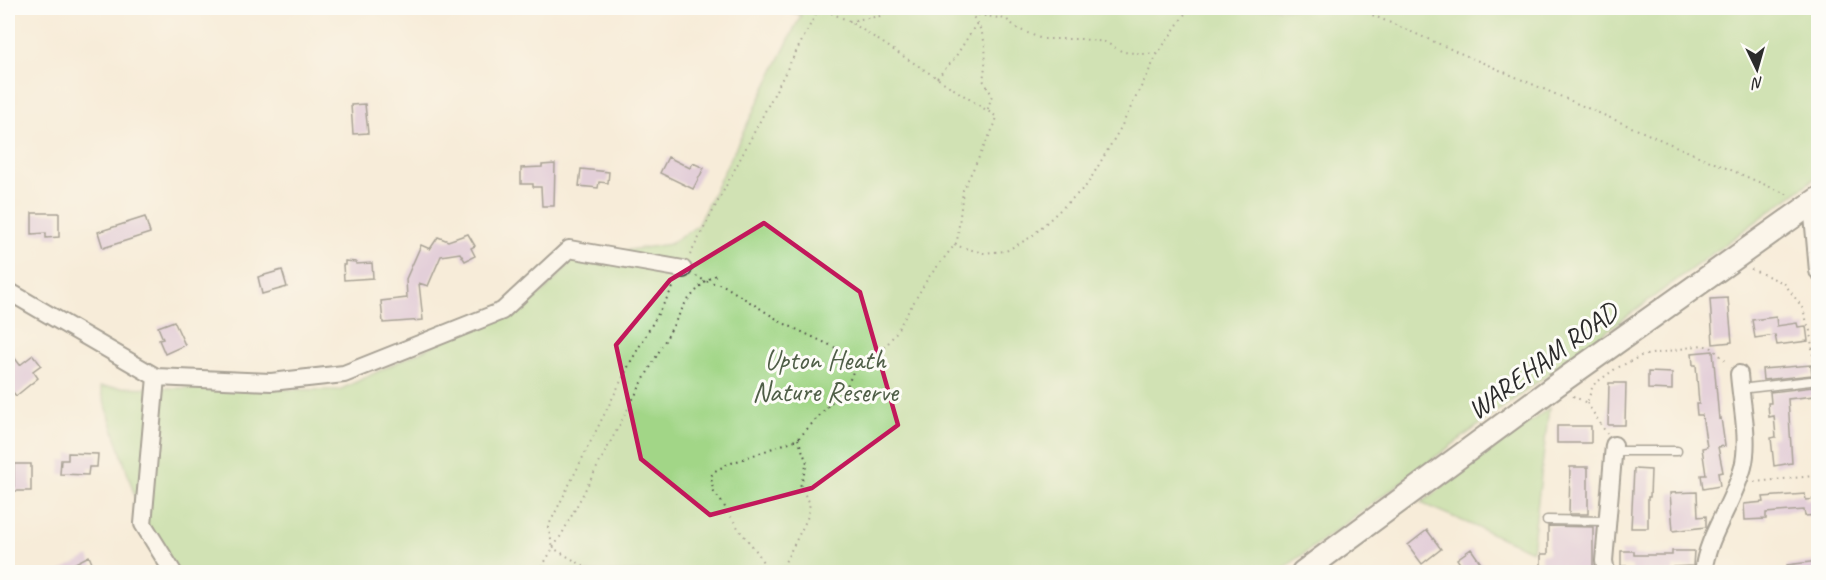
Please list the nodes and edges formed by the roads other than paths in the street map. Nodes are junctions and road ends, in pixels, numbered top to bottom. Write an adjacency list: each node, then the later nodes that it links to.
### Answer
1 (1815, 201): 3 (street); 13 (street, WAREHAM ROAD)
2 (683, 269): 5 (street)
3 (1818, 271)
4 (8, 291): 5 (street)
5 (156, 377): 12 (street)
6 (1810, 381): 7 (lane)
7 (1740, 382): 15 (street)
8 (1613, 448): 9 (lane); 11 (street)
9 (1677, 450)
10 (1547, 520): 11 (lane)
11 (1606, 521): 14 (street)
12 (173, 573)
13 (1303, 573)
14 (1606, 573)
15 (1703, 573)

